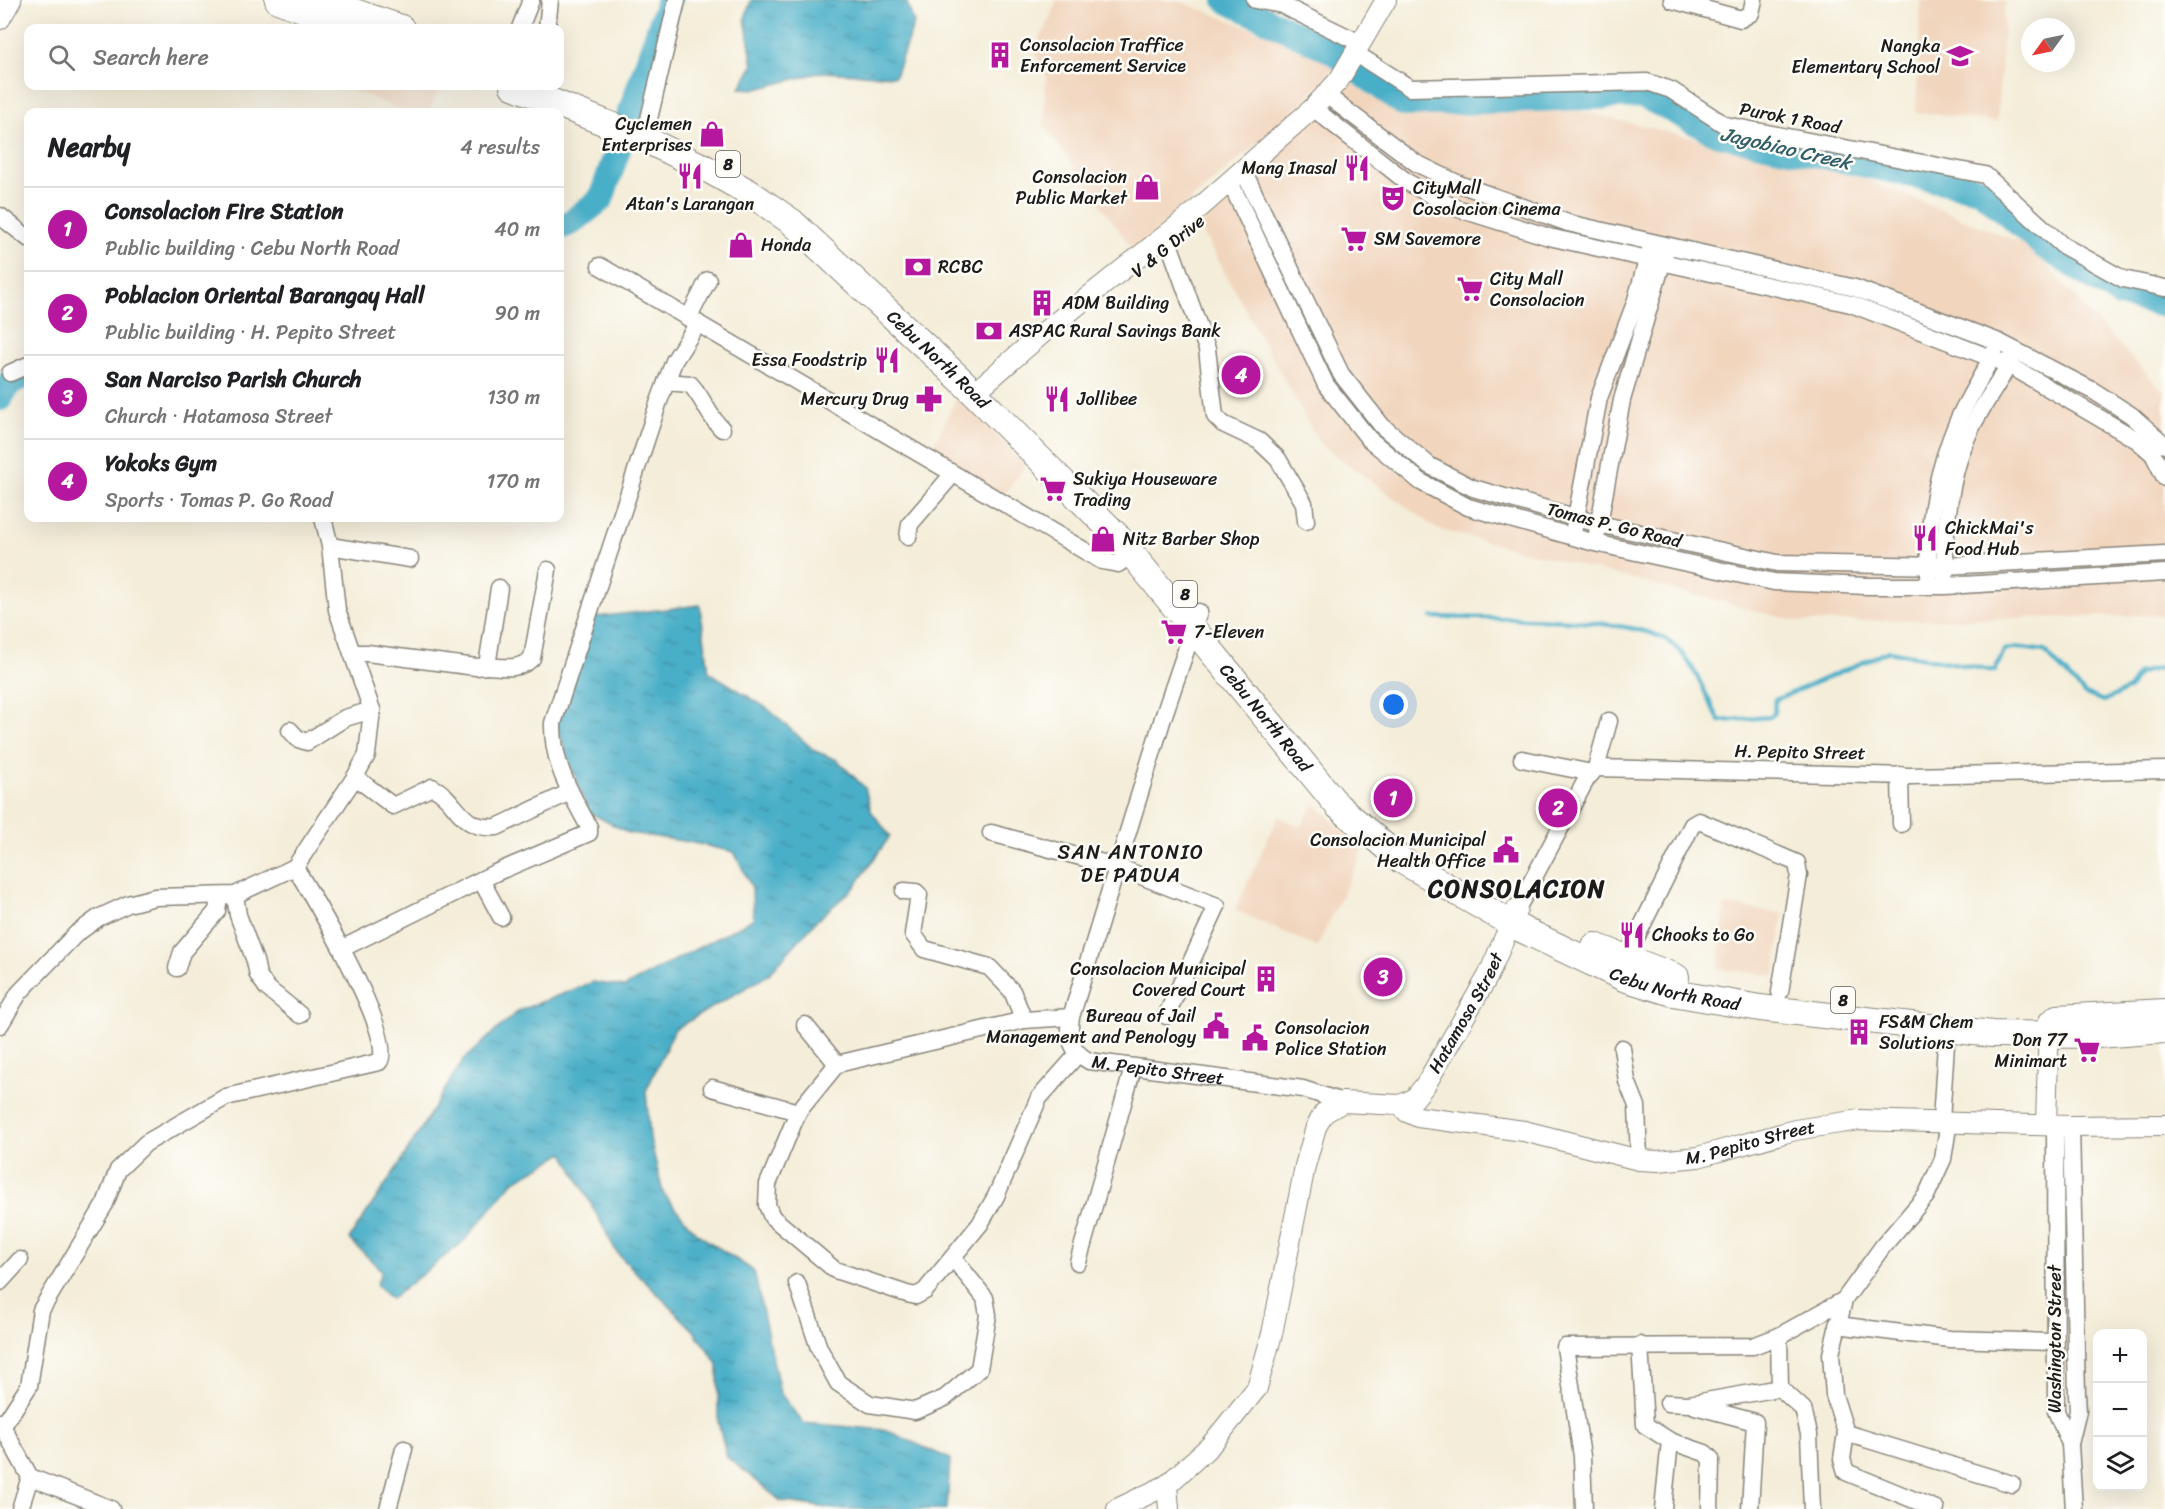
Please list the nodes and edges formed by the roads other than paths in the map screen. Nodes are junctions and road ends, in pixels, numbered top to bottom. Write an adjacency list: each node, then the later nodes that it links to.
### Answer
1 (12, 0): 12 (street)
2 (278, 0): 11 (main road)
3 (320, 0): 11 (main road)
4 (531, 0): 14 (street)
5 (550, 0): 15 (street)
6 (677, 0): 20 (street)
7 (1255, 0): 16 (street, Purok 1 Road)
8 (1386, 0): 16 (street, V & G Drive)
9 (1672, 0): 10 (street)
10 (1754, 0)
11 (351, 13): 13 (main road)
12 (0, 20)
13 (388, 24)
14 (522, 24)
15 (547, 24)
16 (1350, 62): 19 (street, V & G Drive); 28 (street, Purok 1 Road)
17 (523, 90): 18 (main road, Cebu North Road / 8)
18 (561, 105): 20 (main road, Cebu North Road / 8)
19 (1323, 105): 21 (street, V & G Drive); 25 (street); 25 (street)
20 (643, 127): 36 (main road, Cebu North Road / 8)
21 (1239, 180): 24 (street, V & G Drive); 41 (street, Tomas P. Go Road); 46 (street, Tomas P. Go Road)
22 (0, 216): 23 (street)
23 (24, 235)
24 (1168, 240): 36 (street, V & G Drive); 42 (street)
25 (1657, 253): 30 (street); 31 (street); 41 (street); 44 (street)
26 (600, 266): 29 (street)
27 (708, 280): 29 (street)
28 (2165, 288)
29 (694, 320): 35 (street); 39 (street)
30 (2000, 342): 31 (street); 32 (street)
31 (1992, 358): 32 (street); 52 (street)
32 (2012, 358): 38 (street); 40 (street); 52 (street)
33 (24, 367): 34 (street)
34 (10, 373)
35 (666, 382): 37 (street); 68 (street)
36 (983, 391): 49 (main road, Cebu North Road / 8); 57 (main road, Cebu North Road / 8)
37 (722, 429)
38 (2165, 445)
39 (953, 474): 45 (street); 49 (street)
40 (2165, 478)
41 (1576, 518): 44 (street, Tomas P. Go Road); 46 (street)
42 (1306, 521)
43 (324, 522): 48 (street)
44 (1599, 524): 47 (street); 52 (street, Tomas P. Go Road)
45 (908, 537)
46 (1572, 537): 47 (street, Tomas P. Go Road)
47 (1595, 543): 55 (street, Tomas P. Go Road)
48 (330, 546): 51 (street); 58 (street)
49 (1132, 554): 57 (main road, Cebu North Road / 8)
50 (2165, 554): 52 (street, Tomas P. Go Road)
51 (410, 559)
52 (1937, 566): 55 (street)
53 (548, 570): 59 (street)
54 (2165, 573): 55 (street, Tomas P. Go Road)
55 (1937, 586)
56 (499, 588): 59 (street)
57 (1196, 619): 72 (street, M. Pepito Street); 76 (main road, Cebu North Road / 8)
58 (352, 653): 59 (street); 60 (street)
59 (486, 666)
60 (372, 710): 62 (street); 67 (street)
61 (1609, 721): 64 (street)
62 (290, 730)
63 (1522, 759): 64 (street, H. Pepito Street)
64 (1594, 770): 66 (street, H. Pepito Street); 76 (street)
65 (2165, 770): 66 (street, H. Pepito Street)
66 (1900, 775): 69 (street)
67 (355, 777): 68 (street); 71 (street)
68 (570, 792): 73 (street)
69 (1901, 824)
70 (991, 833): 72 (street)
71 (295, 867): 75 (street); 78 (street)
72 (1118, 867): 84 (street); 85 (street, M. Pepito Street)
73 (481, 880): 77 (street); 78 (street)
74 (904, 891): 86 (street)
75 (227, 896): 80 (street); 83 (street); 87 (street)
76 (1513, 916): 79 (main road, Cebu North Road / 8); 81 (main road, Cebu North Road / 8); 98 (street, Hatamosa Street)
77 (501, 917)
78 (343, 948): 119 (street)
79 (1625, 960): 81 (main road, Cebu North Road / 8); 81 (street)
80 (177, 968)
81 (1768, 997): 89 (main road, Cebu North Road / 8); 90 (main road, Cebu North Road / 8)
82 (2165, 1012): 89 (main road, Cebu North Road / 8)
83 (300, 1015)
84 (1166, 1016)
85 (1071, 1017): 86 (street); 93 (street, M. Pepito Street)
86 (1024, 1020): 94 (street)
87 (0, 1025)
88 (805, 1025): 94 (street)
89 (2049, 1027): 90 (main road, Cebu North Road / 8); 91 (main road, Cebu North Road / 8); 101 (street)
90 (1947, 1029): 100 (street)
91 (2165, 1030)
92 (1622, 1048): 103 (street)
93 (1077, 1055): 95 (street, M. Pepito Street); 104 (street)
94 (837, 1064): 99 (street)
95 (1133, 1068): 97 (street, M. Pepito Street); 106 (street)
96 (712, 1088): 99 (street)
97 (1343, 1102): 98 (street, M. Pepito Street); 126 (street)
98 (1400, 1105): 103 (street, M. Pepito Street)
99 (798, 1112): 104 (street)
100 (1945, 1121): 101 (street, M. Pepito Street); 103 (street, M. Pepito Street); 109 (street)
101 (2057, 1125): 102 (street, M. Pepito Street); 112 (street, Washington Street); 116 (street, Washington Street)
102 (2165, 1125)
103 (1639, 1160)
104 (954, 1259): 108 (street)
105 (20, 1260): 107 (street)
106 (1078, 1262)
107 (0, 1282)
108 (797, 1282)
109 (1844, 1300): 110 (street); 111 (street)
110 (1837, 1325): 112 (street); 120 (street)
111 (1779, 1336): 113 (street); 114 (street)
112 (2054, 1342): 115 (street, Washington Street)
113 (1640, 1345): 121 (street); 132 (street)
114 (1780, 1388): 118 (street); 136 (street)
115 (2055, 1395): 116 (street); 122 (street, Washington Street)
116 (2078, 1395): 122 (street, Washington Street)
117 (1668, 1403): 118 (street)
118 (1689, 1404): 135 (street)
119 (1, 1424): 124 (street)
120 (1846, 1433): 125 (street); 137 (street)
121 (1670, 1441): 133 (street); 134 (street)
122 (2070, 1444): 138 (street)
123 (404, 1449): 129 (street)
124 (30, 1477): 127 (street); 128 (street)
125 (2012, 1484)
126 (1167, 1485): 130 (street); 131 (street)
127 (20, 1509)
128 (111, 1509)
129 (388, 1509)
130 (1117, 1509)
131 (1169, 1509)
132 (1584, 1509)
133 (1663, 1509)
134 (1710, 1509)
135 (1750, 1509)
136 (1812, 1509)
137 (1936, 1509)
138 (2074, 1509)

